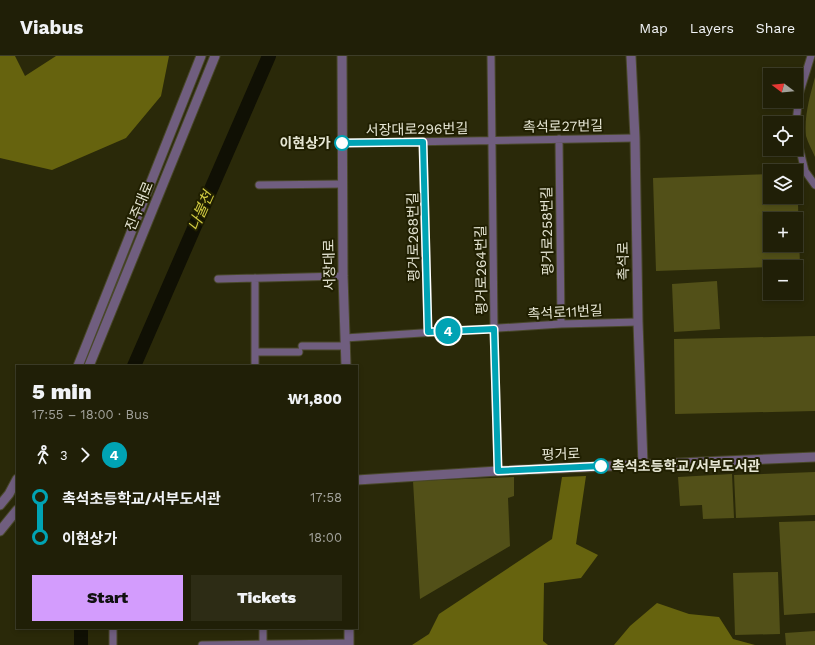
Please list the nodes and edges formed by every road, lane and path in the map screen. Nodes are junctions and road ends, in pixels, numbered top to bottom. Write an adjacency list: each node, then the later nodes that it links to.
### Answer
1 (201, 56): 26 (street, 진주대로)
2 (215, 56): 27 (street, 진주대로)
3 (342, 56): 12 (street, 서장대로)
4 (491, 56): 10 (street, 평거로264번길)
5 (631, 56): 8 (street, 촉석로)
6 (811, 56): 7 (street)
7 (797, 116)
8 (635, 138): 9 (street, 촉석로27번길); 20 (street, 촉석로)
9 (559, 139): 10 (street, 촉석로27번길); 21 (street, 평거로258번길)
10 (492, 140): 11 (street, 서장대로296번길); 22 (street, 평거로264번길)
11 (423, 142): 12 (street, 서장대로296번길); 23 (street, 평거로268번길)
12 (342, 143): 14 (street, 서장대로)
13 (801, 156): 16 (street)
14 (343, 184): 15 (street); 17 (street, 서장대로)
15 (259, 185)
16 (815, 185)
17 (342, 276): 18 (street); 24 (street, 서장대로)
18 (254, 278): 19 (street); 25 (street)
19 (218, 279)
20 (638, 322): 21 (street, 촉석로11번길); 31 (street, 촉석로)
21 (561, 324): 22 (street, 촉석로11번길)
22 (494, 329): 23 (street, 촉석로11번길); 32 (street, 평거로264번길)
23 (428, 332): 24 (street, 촉석로11번길)
24 (346, 342): 25 (street); 29 (street, 서장대로)
25 (255, 352): 28 (street)
26 (78, 365)
27 (90, 365)
28 (255, 365)
29 (346, 365)
30 (815, 457): 31 (street, 평거로)
31 (643, 465): 32 (street, 평거로)
32 (498, 471): 33 (street, 평거로)
33 (358, 480)
34 (16, 484): 35 (street)
35 (13, 494): 36 (street)
36 (0, 505)
37 (16, 511): 38 (street)
38 (0, 531)
39 (113, 629): 44 (street)
40 (263, 629): 42 (street)
41 (349, 629): 43 (street)
42 (263, 644): 43 (street); 45 (street)
43 (349, 644)
44 (113, 645)
45 (202, 645)

